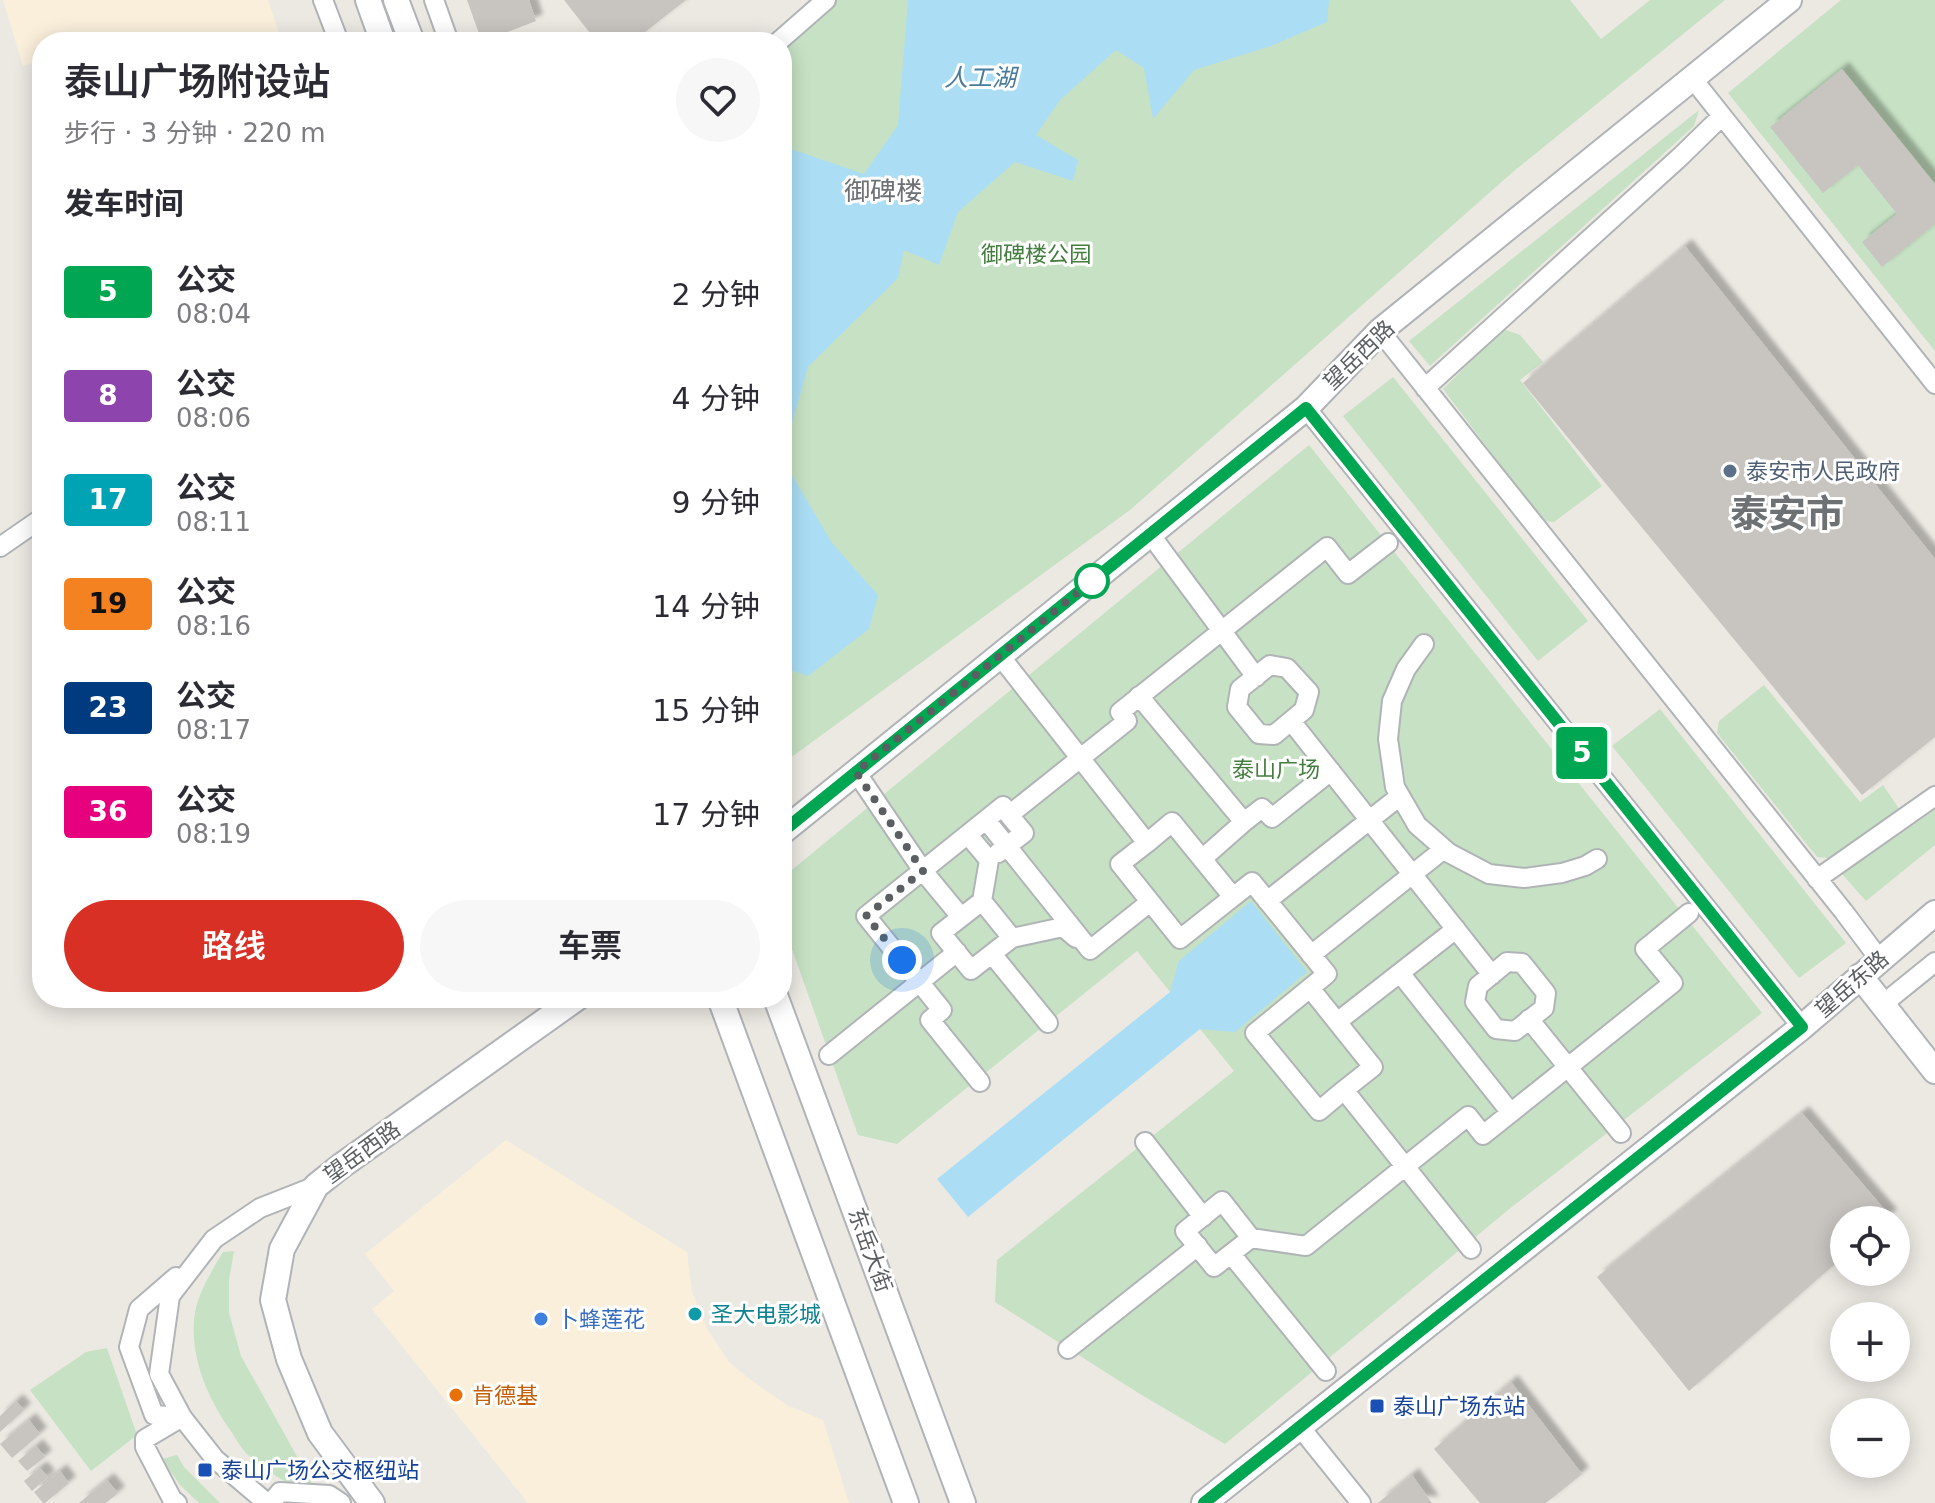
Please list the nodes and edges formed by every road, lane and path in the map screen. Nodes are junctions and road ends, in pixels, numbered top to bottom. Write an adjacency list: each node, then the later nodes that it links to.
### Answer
1 (323, 0): 7 (street)
2 (368, 0): 8 (street)
3 (396, 0): 9 (street)
4 (434, 0): 10 (street)
5 (826, 0): 11 (street)
6 (1789, 0): 12 (street, 望岳西路)
7 (335, 32)
8 (379, 32)
9 (408, 32)
10 (445, 32)
11 (789, 32)
12 (1692, 78): 13 (street); 14 (street, 望岳西路)
13 (1722, 116): 15 (street); 16 (street)
14 (1380, 331): 16 (street); 17 (street, 望岳西路)
15 (1935, 384)
16 (1425, 388): 47 (street)
17 (1306, 408): 19 (street, 望岳西路); 75 (street)
18 (32, 525): 21 (street)
19 (1150, 534): 22 (street); 24 (street, 望岳西路)
20 (1388, 543): 22 (street)
21 (0, 547)
22 (1222, 631): 25 (street); 26 (street)
23 (1424, 644): 31 (street)
24 (1000, 656): 28 (street); 30 (street, 望岳西路)
25 (1256, 677): 27 (street); 27 (street)
26 (1139, 696): 28 (street); 36 (street)
27 (1291, 721): 29 (street)
28 (1081, 758): 33 (street); 39 (street)
29 (1331, 771): 35 (street); 36 (street)
30 (856, 772): 37 (street, 望岳西路); 45 (street)
31 (1400, 796): 35 (street); 41 (street)
32 (1935, 796): 47 (street)
33 (1009, 815): 34 (street); 40 (street)
34 (986, 820): 38 (street); 40 (street)
35 (1370, 820): 46 (street); 50 (street)
36 (1244, 822): 42 (street)
37 (792, 824)
38 (968, 835): 44 (street); 45 (street)
39 (1147, 843): 42 (street); 51 (street)
40 (1007, 846): 44 (street); 57 (street)
41 (1444, 849): 43 (street); 46 (street)
42 (1202, 859): 48 (street)
43 (1597, 859)
44 (989, 860): 49 (street)
45 (923, 871): 54 (street); 66 (street)
46 (1413, 874): 55 (street); 60 (street)
47 (1817, 879): 61 (street)
48 (1233, 897): 50 (street); 51 (street)
49 (982, 901): 54 (street); 56 (street)
50 (1267, 901): 60 (street)
51 (1150, 902): 57 (street)
52 (1689, 913): 77 (street)
53 (1935, 913): 61 (street, 望岳东路)
54 (961, 917): 58 (street)
55 (1456, 929): 63 (street); 64 (street)
56 (1012, 938): 57 (street); 59 (street)
57 (1090, 950)
58 (957, 952): 59 (street); 66 (street)
59 (992, 954): 74 (street)
60 (1311, 955): 67 (street)
61 (1880, 960): 65 (street, 望岳东路)
62 (1935, 962): 68 (street)
63 (1400, 973): 73 (street); 81 (street)
64 (1492, 975): 72 (street); 72 (street)
65 (1860, 976): 68 (street); 75 (street, 望岳东路)
66 (919, 982): 76 (street); 79 (street)
67 (1310, 988): 73 (street); 80 (street)
68 (1883, 1004): 78 (street)
69 (563, 1008): 85 (street, 望岳西路)
70 (724, 1008): 100 (street)
71 (780, 1008): 101 (street, 东岳大街)
72 (1529, 1019): 77 (street)
73 (1337, 1022): 80 (street)
74 (1048, 1023)
75 (1802, 1027): 95 (street, 望岳东路)
76 (829, 1055)
77 (1568, 1067): 81 (street); 82 (street)
78 (1935, 1071)
79 (980, 1082)
80 (1344, 1090): 84 (street)
81 (1511, 1113): 84 (street)
82 (1621, 1133)
83 (1145, 1142): 86 (street)
84 (1405, 1166): 87 (street); 89 (street)
85 (316, 1186): 90 (street); 99 (street, 望岳西路)
86 (1203, 1217): 87 (street); 88 (street)
87 (1251, 1238): 91 (street)
88 (1198, 1246): 91 (street); 92 (street)
89 (1471, 1249)
90 (205, 1251): 94 (street); 94 (street)
91 (1231, 1254): 93 (street)
92 (1068, 1349)
93 (1326, 1371)
94 (182, 1417): 96 (street); 97 (street)
95 (1300, 1427): 102 (street, 望岳东路); 103 (street)
96 (177, 1503)
97 (269, 1503): 98 (street)
98 (341, 1503)
99 (371, 1503)
100 (906, 1503)
101 (963, 1503)
102 (1204, 1503)
103 (1361, 1503)

